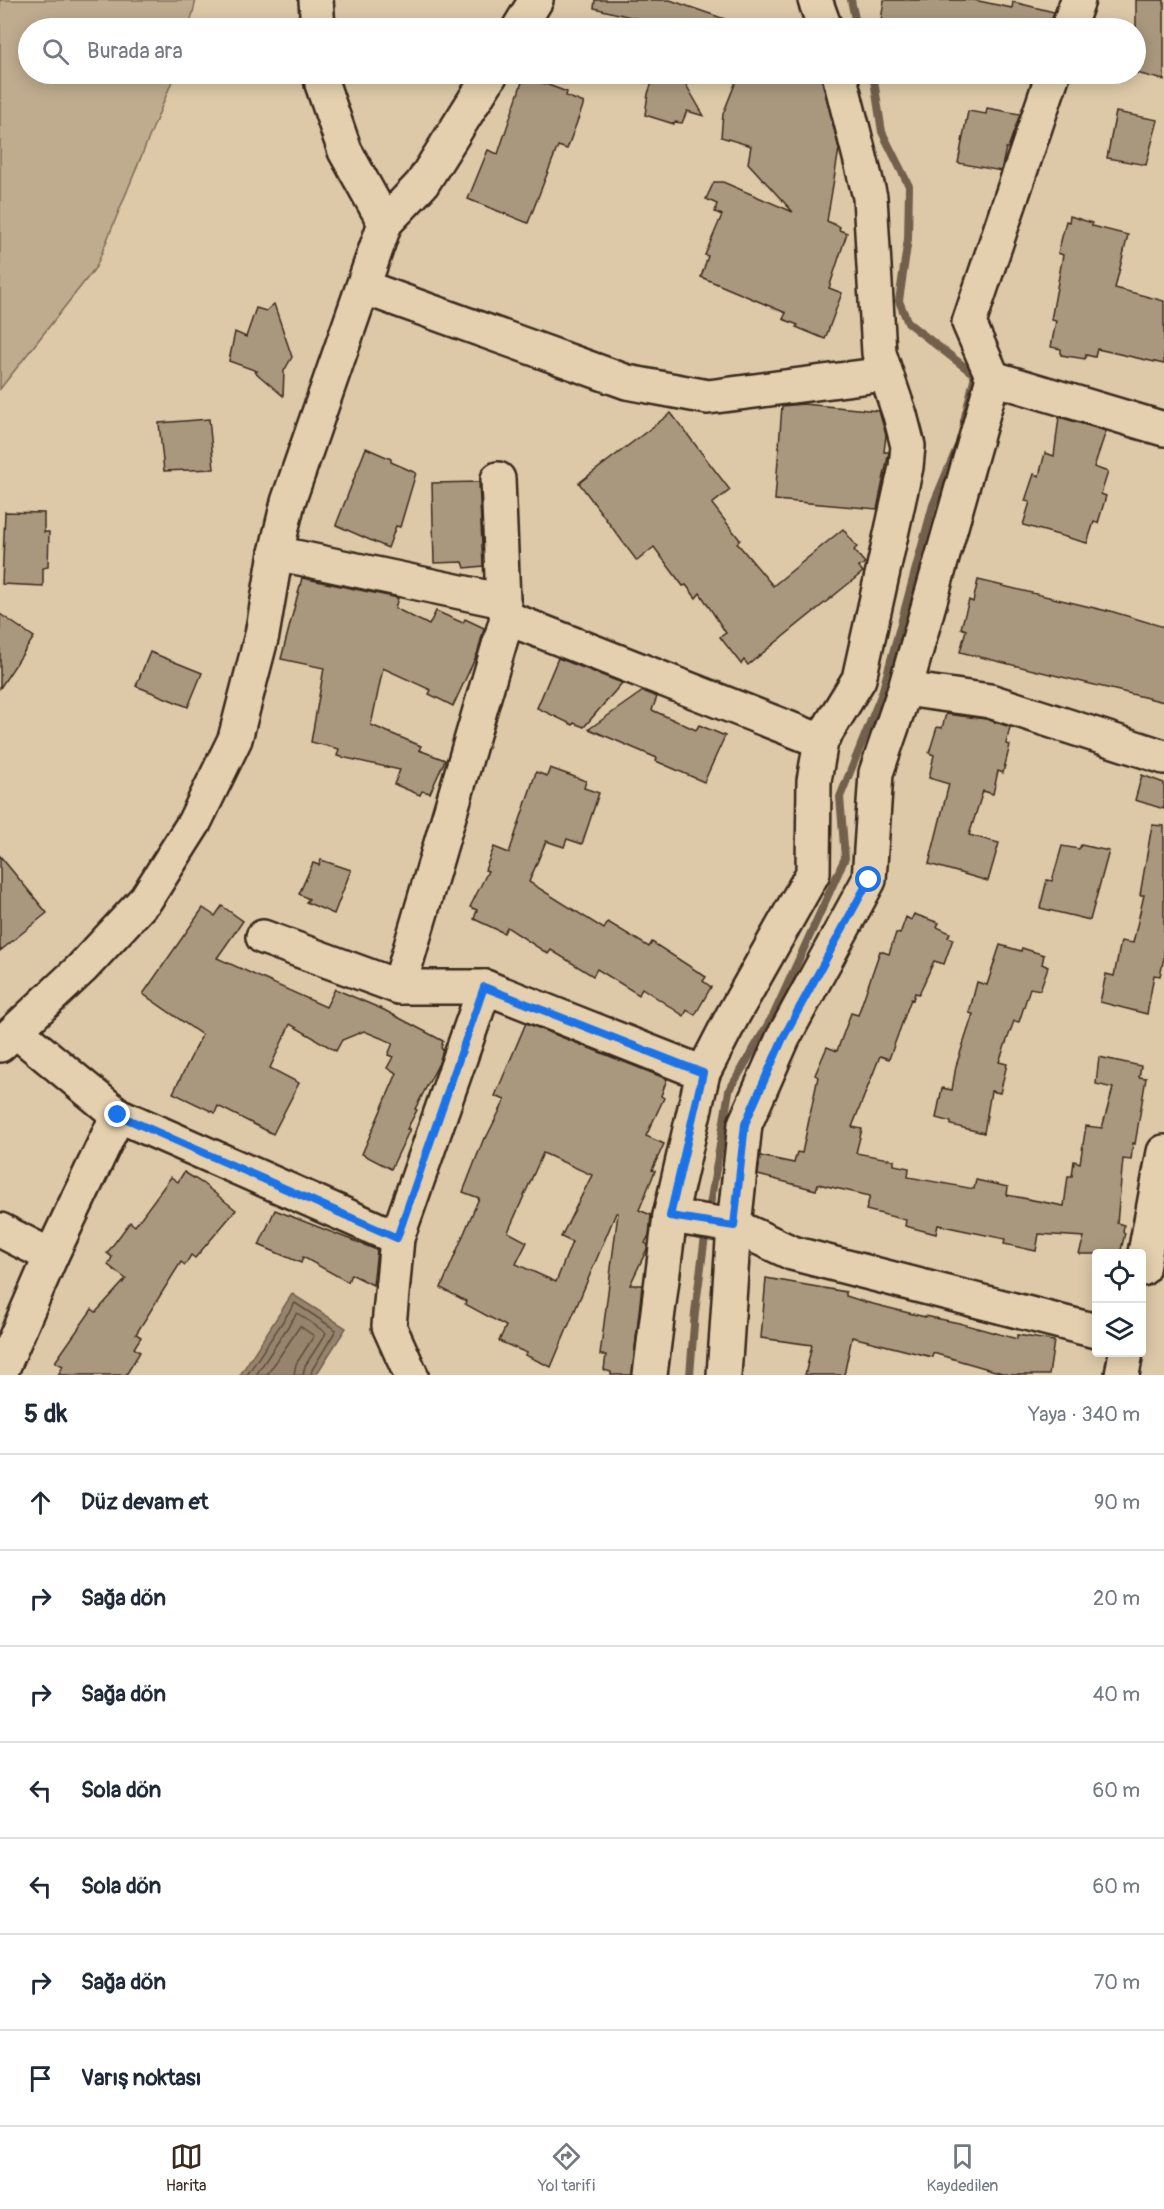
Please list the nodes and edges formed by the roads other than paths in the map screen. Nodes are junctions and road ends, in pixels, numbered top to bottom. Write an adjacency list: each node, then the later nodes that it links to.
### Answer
1 (316, 0): 5 (street)
2 (537, 0): 6 (street)
3 (815, 0): 7 (street)
4 (1078, 0): 8 (street)
5 (317, 18)
6 (525, 18)
7 (821, 18)
8 (1072, 18)
9 (322, 84): 13 (street)
10 (485, 84): 13 (street)
11 (842, 84): 15 (street)
12 (1050, 84): 16 (street)
13 (385, 223): 14 (street)
14 (363, 287): 15 (street); 19 (street)
15 (885, 374): 22 (street)
16 (993, 378): 17 (street); 21 (street)
17 (1164, 429)
18 (498, 479): 20 (street)
19 (276, 553): 20 (street); 27 (street)
20 (505, 609): 22 (street); 25 (street)
21 (905, 689): 23 (street); 32 (street)
22 (821, 741): 28 (street)
23 (1164, 757)
24 (262, 937): 25 (street)
25 (399, 987): 26 (street)
26 (484, 987): 28 (street); 34 (street)
27 (8, 1038): 29 (street)
28 (703, 1073): 31 (street)
29 (118, 1115): 34 (street); 36 (street)
30 (1164, 1152): 35 (street)
31 (670, 1216): 32 (street); 41 (street)
32 (734, 1226): 37 (street); 42 (street)
33 (0, 1230): 36 (street)
34 (397, 1238): 40 (street)
35 (1146, 1249)
36 (51, 1256): 39 (street)
37 (1092, 1330)
38 (1125, 1357): 43 (street)
39 (0, 1374)
40 (411, 1375)
41 (650, 1375)
42 (724, 1375)
43 (1122, 1375)

